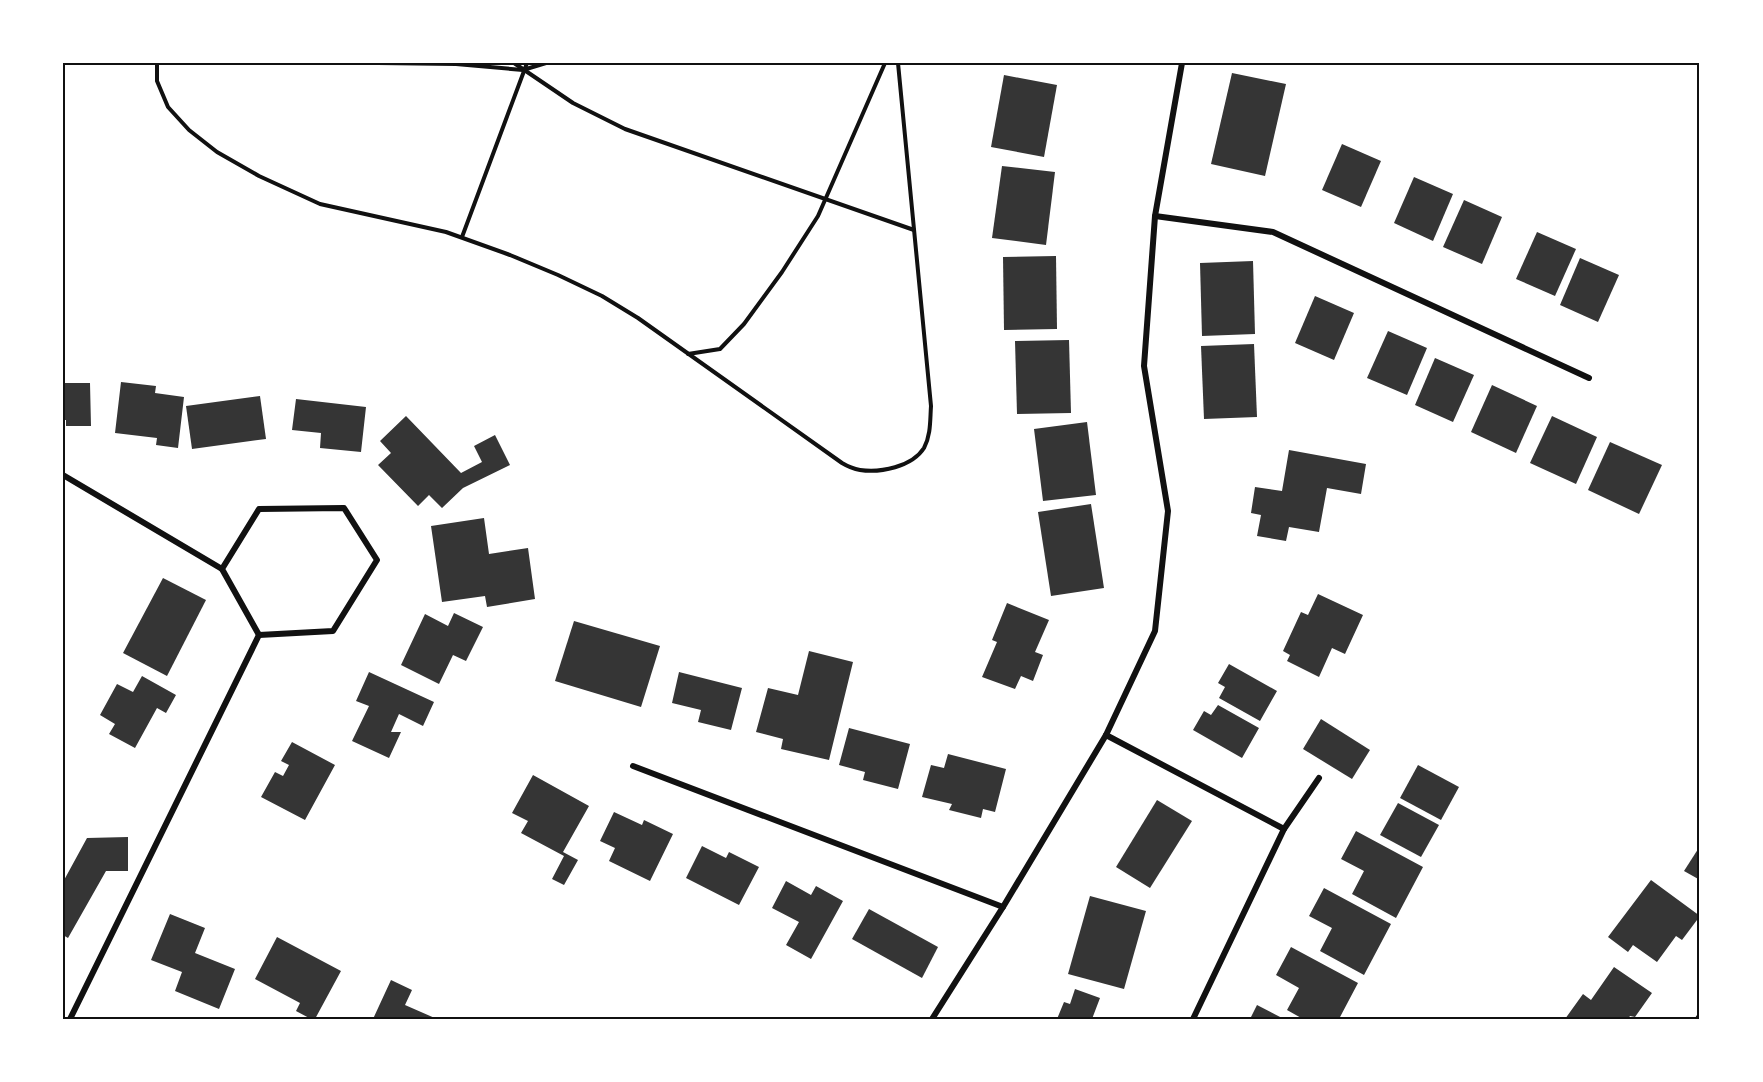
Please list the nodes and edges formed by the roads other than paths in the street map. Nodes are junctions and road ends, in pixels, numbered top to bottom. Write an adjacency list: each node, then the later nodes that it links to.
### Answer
1 (1182, 63): 2 (street)
2 (1155, 216): 3 (street); 7 (street)
3 (1589, 378)
4 (63, 475): 5 (street)
5 (222, 569): 6 (street); 6 (street)
6 (259, 635): 12 (street)
7 (1106, 735): 10 (street); 11 (street)
8 (633, 766): 11 (street)
9 (1319, 778): 10 (street)
10 (1284, 829): 14 (street)
11 (1003, 907): 13 (street)
12 (70, 1019)
13 (932, 1019)
14 (1193, 1019)

